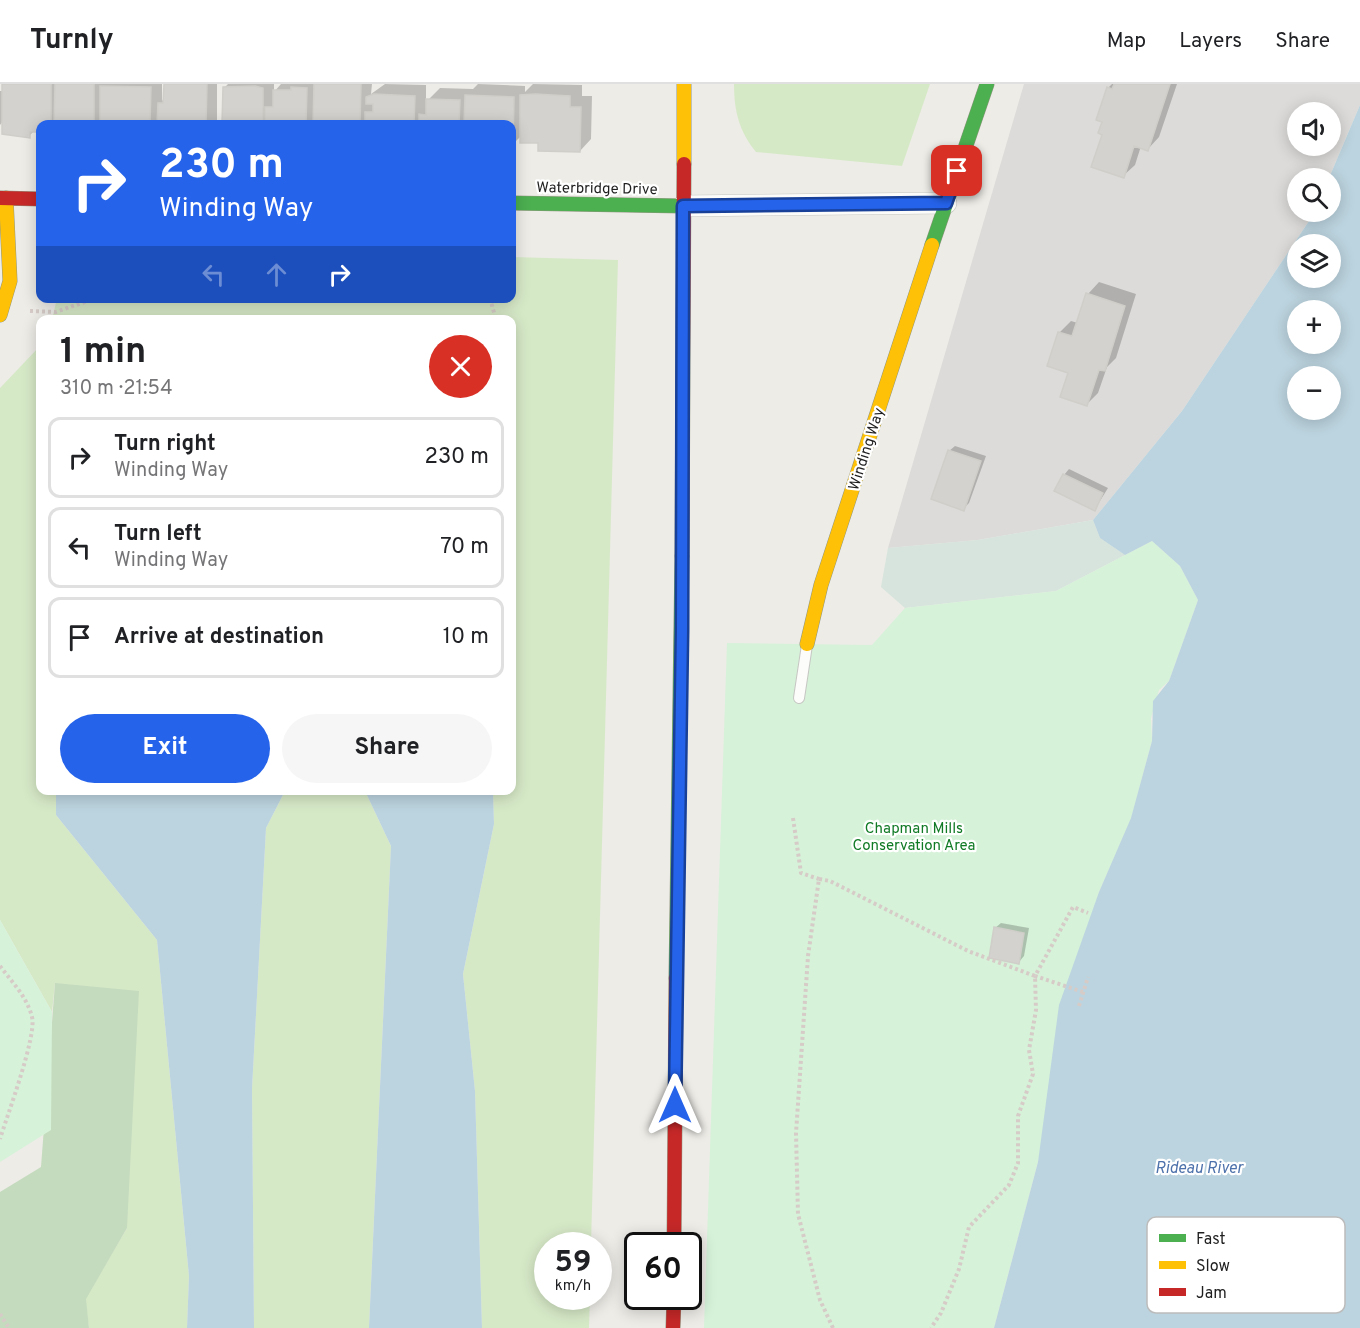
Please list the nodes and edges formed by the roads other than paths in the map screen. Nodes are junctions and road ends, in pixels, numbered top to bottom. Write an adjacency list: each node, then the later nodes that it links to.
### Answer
1 (684, 84): 7 (main road)
2 (987, 84): 6 (main road, Winding Way)
3 (3, 198): 4 (main road); 8 (main road)
4 (36, 199)
5 (516, 203): 7 (main road, Waterbridge Drive)
6 (946, 203): 7 (street); 9 (main road, Winding Way)
7 (683, 206): 11 (main road)
8 (1, 313)
9 (807, 644): 10 (lane, Winding Way)
10 (799, 699)
11 (674, 1232)
12 (674, 1310): 13 (main road)
13 (674, 1328)

